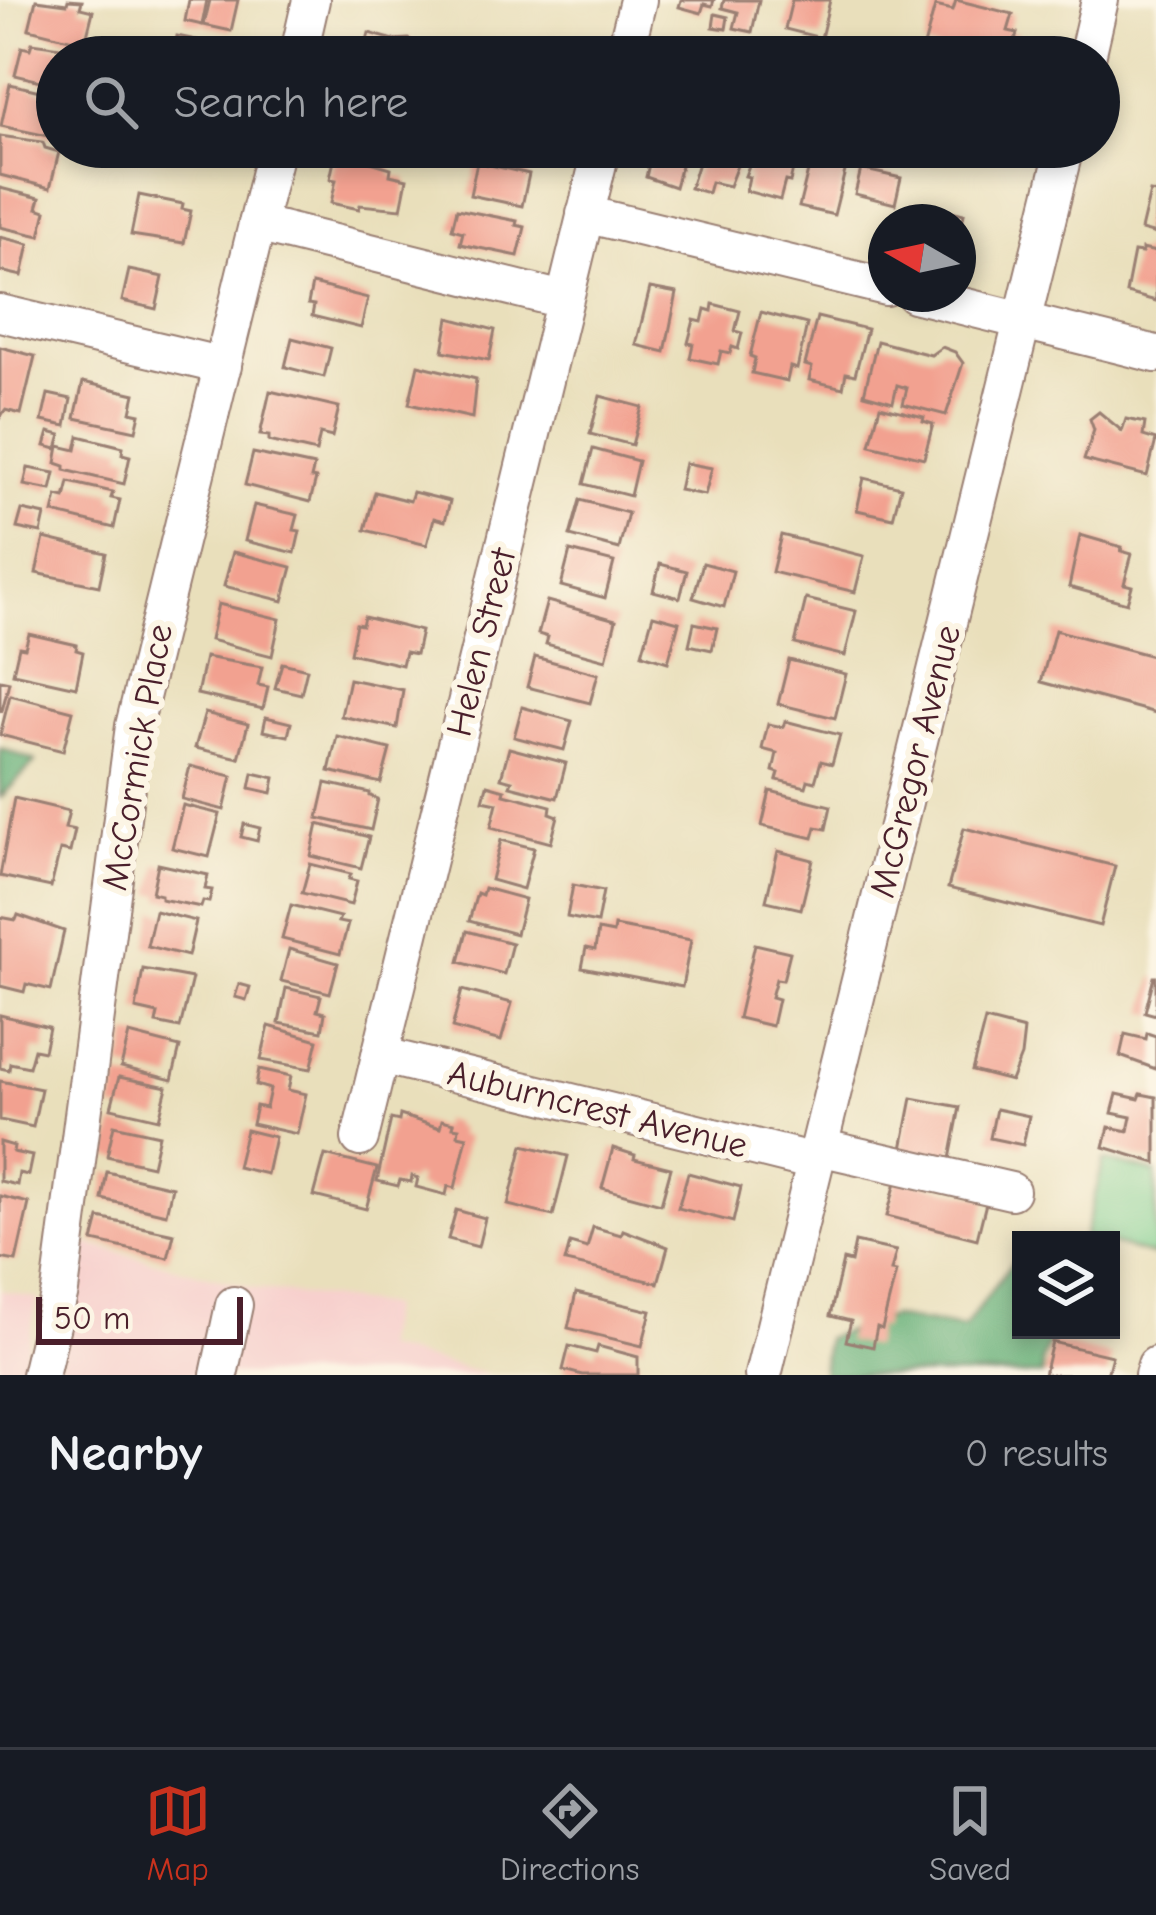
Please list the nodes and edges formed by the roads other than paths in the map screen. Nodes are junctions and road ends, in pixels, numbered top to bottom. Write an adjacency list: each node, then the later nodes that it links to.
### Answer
1 (311, 0): 4 (street)
2 (638, 0): 5 (street)
3 (1100, 0): 6 (street)
4 (303, 36)
5 (629, 36)
6 (1092, 36)
7 (271, 168): 11 (street, McCormick Place)
8 (597, 168): 10 (street, Helen Street)
9 (1060, 168): 16 (street, McGregor Avenue)
10 (585, 214): 12 (street); 13 (street, Helen Street)
11 (257, 224): 13 (street); 18 (street, McCormick Place)
12 (868, 283)
13 (562, 300): 19 (street, Helen Street)
14 (976, 309): 16 (street)
15 (0, 314): 18 (street)
16 (1023, 321): 17 (street); 21 (street, McGregor Avenue)
17 (1156, 353)
18 (223, 366): 25 (street, McCormick Place)
19 (380, 1055): 20 (street, Helen Street); 21 (street, Auburncrest Avenue)
20 (360, 1138)
21 (817, 1155): 22 (street, Auburncrest Avenue); 27 (street, McGregor Avenue)
22 (1011, 1191)
23 (234, 1305): 26 (street)
24 (1156, 1365): 28 (street)
25 (40, 1375)
26 (219, 1375)
27 (763, 1375)
28 (1154, 1375)

